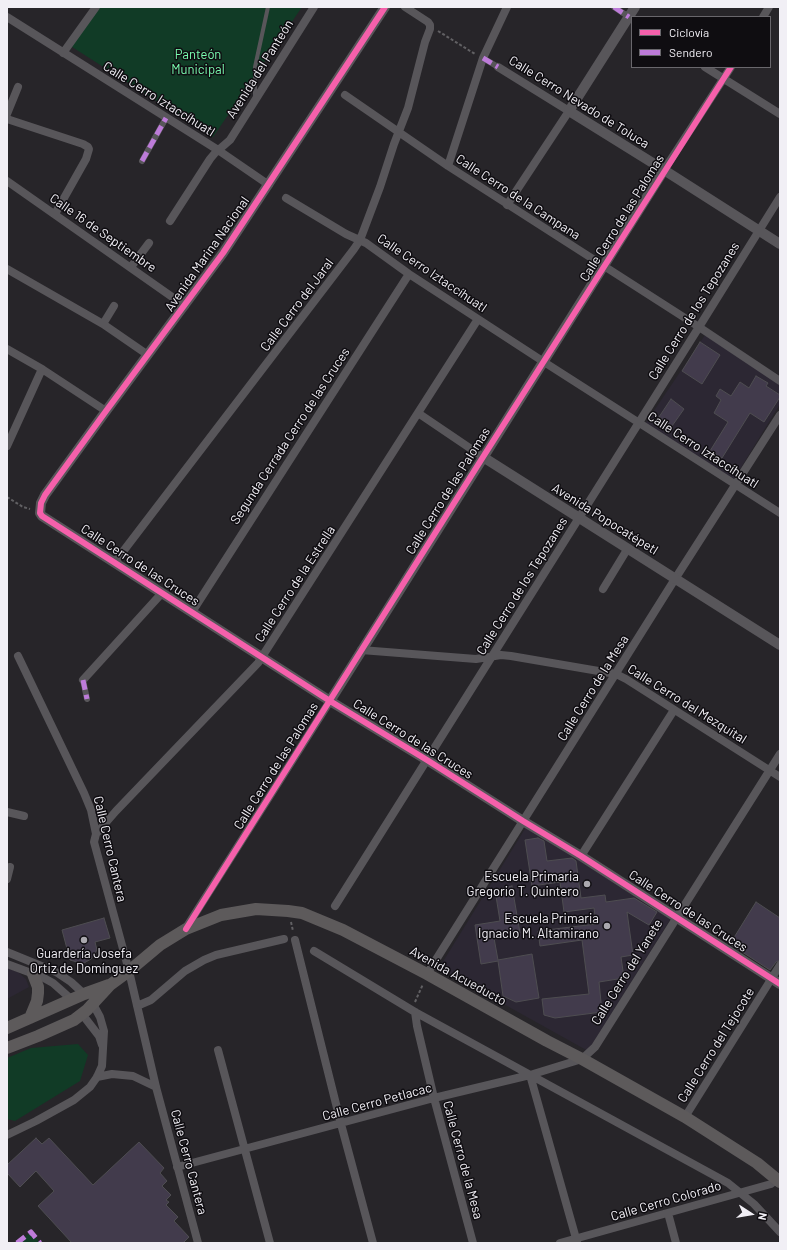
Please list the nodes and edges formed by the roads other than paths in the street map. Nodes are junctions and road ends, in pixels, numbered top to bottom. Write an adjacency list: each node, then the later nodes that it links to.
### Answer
1 (96, 7): 13 (street)
2 (268, 7): 21 (lane)
3 (314, 7): 21 (street, Avenida del Panteón)
4 (385, 7): 33 (street, Avenida Marina Nacional)
5 (405, 7): 27 (street, Calle Cerro del Jaral)
6 (506, 7): 14 (street)
7 (614, 7): 12 (street)
8 (635, 7): 12 (street)
9 (770, 7): 10 (street)
10 (764, 16)
11 (7, 17): 13 (street, Calle Cerro Iztaccíhuatl)
12 (630, 18): 22 (street)
13 (63, 53): 25 (street, Calle Cerro Iztaccíhuatl)
14 (483, 58): 15 (street, Calle Cerro Nevado de Toluca); 30 (street)
15 (498, 67): 22 (street, Calle Cerro Nevado de Toluca)
16 (706, 68): 18 (street)
17 (730, 68): 18 (street, Calle Cerro de las Palomas)
18 (723, 79): 24 (street); 31 (street, Calle Cerro de las Palomas)
19 (18, 87): 23 (street)
20 (345, 95): 27 (street, Calle Cerro de la Campana)
21 (255, 99): 28 (street, Avenida del Panteón)
22 (568, 111): 31 (street, Calle Cerro Nevado de Toluca); 36 (street)
23 (7, 114)
24 (780, 114)
25 (166, 118): 28 (street, Calle Cerro Iztaccíhuatl); 29 (street)
26 (7, 119): 37 (street)
27 (399, 131): 30 (street, Calle Cerro de la Campana); 40 (street, Calle Cerro del Jaral)
28 (218, 150): 33 (street, Calle Cerro Iztaccíhuatl); 38 (street, Avenida del Panteón)
29 (142, 161)
30 (448, 166): 36 (street, Calle Cerro de la Campana)
31 (664, 170): 39 (street, Calle Cerro Nevado de Toluca); 44 (street, Calle Cerro de las Palomas)
32 (7, 181): 37 (street, Calle 16 de Septiembre)
33 (269, 185): 48 (street, Avenida Marina Nacional)
34 (780, 197): 39 (street, Calle Cerro de los Tepozanes)
35 (286, 198): 40 (street, Calle Cerro Iztaccíhuatl)
36 (507, 204): 44 (street, Calle Cerro de la Campana)
37 (55, 214): 43 (street, Calle 16 de Septiembre)
38 (170, 221)
39 (759, 231): 42 (street, Calle Cerro Nevado de Toluca); 51 (street, Calle Cerro de los Tepozanes)
40 (360, 240): 46 (street, Calle Cerro Iztaccíhuatl); 68 (street, Calle Cerro del Jaral)
41 (148, 243): 43 (street)
42 (780, 244)
43 (131, 267): 48 (street, Calle 16 de Septiembre)
44 (604, 267): 51 (street, Calle Cerro de la Campana); 54 (street, Calle Cerro de las Palomas)
45 (7, 268): 50 (street)
46 (409, 274): 49 (street, Calle Cerro Iztaccíhuatl); 72 (street, Segunda Cerrada Cerro de las Cruces)
47 (114, 306): 50 (street)
48 (185, 306): 53 (street, Avenida Marina Nacional)
49 (478, 319): 54 (street, Calle Cerro Iztaccíhuatl); 58 (street, Calle Cerro de la Estrella)
50 (103, 324): 53 (street)
51 (699, 327): 56 (street, Calle Cerro de la Campana); 60 (street, Calle Cerro de los Tepozanes)
52 (7, 349): 55 (street)
53 (148, 356): 57 (street, Avenida Marina Nacional)
54 (544, 362): 60 (street, Calle Cerro Iztaccíhuatl); 62 (street, Calle Cerro de las Palomas)
55 (42, 369): 57 (street); 61 (street)
56 (780, 381)
57 (106, 411): 64 (street, Avenida Marina Nacional)
58 (418, 413): 62 (street, Avenida Popocatépetl); 77 (street, Calle Cerro de la Estrella)
59 (780, 415): 63 (street, Calle Cerro de la Mesa)
60 (639, 423): 63 (street, Calle Cerro Iztaccíhuatl); 66 (street, Calle Cerro de los Tepozanes)
61 (7, 446)
62 (483, 457): 66 (street, Avenida Popocatépetl); 74 (street, Calle Cerro de las Palomas)
63 (736, 485): 65 (street, Calle Cerro Iztaccíhuatl); 69 (street, Calle Cerro de la Mesa)
64 (40, 509): 68 (street, Calle Cerro de las Cruces)
65 (780, 513)
66 (579, 518): 67 (street, Avenida Popocatépetl); 76 (street, Calle Cerro de los Tepozanes)
67 (628, 548): 69 (street, Avenida Popocatépetl); 70 (street)
68 (115, 562): 71 (street, Calle Cerro de las Cruces)
69 (675, 579): 73 (street, Avenida Popocatépetl); 78 (street, Calle Cerro de la Mesa)
70 (603, 589)
71 (162, 593): 72 (street, Calle Cerro de las Cruces); 79 (street)
72 (192, 612): 77 (street, Calle Cerro de las Cruces)
73 (780, 645)
74 (361, 650): 76 (street, Calle Cerro del Mezquital); 81 (street, Calle Cerro de las Palomas)
75 (18, 656): 90 (street, Calle Cerro Cantera)
76 (492, 656): 78 (street, Calle Cerro del Mezquital); 84 (street, Calle Cerro de los Tepozanes)
77 (262, 657): 81 (street, Calle Cerro de las Cruces); 90 (street, Calle Cerro de la Estrella)
78 (616, 674): 82 (street, Calle Cerro del Mezquital); 89 (street, Calle Cerro de la Mesa)
79 (83, 680): 80 (street)
80 (87, 699)
81 (330, 701): 84 (street, Calle Cerro de las Cruces); 96 (street, Calle Cerro de las Palomas)
82 (674, 710): 85 (street, Calle Cerro del Mezquital); 91 (street)
83 (780, 754): 85 (street, Calle Cerro del Yanete)
84 (427, 760): 89 (street, Calle Cerro de las Cruces); 94 (street, Calle Cerro de los Tepozanes)
85 (769, 771): 86 (street, Calle Cerro del Mezquital); 95 (street, Calle Cerro del Yanete)
86 (780, 777)
87 (7, 812): 88 (street)
88 (24, 816)
89 (523, 821): 91 (street, Calle Cerro de las Cruces); 105 (street, Calle Cerro de la Mesa)
90 (96, 834): 103 (street, Calle Cerro Cantera)
91 (581, 856): 95 (street, Calle Cerro de las Cruces)
92 (10, 867): 93 (street)
93 (7, 879)
94 (335, 906)
95 (676, 916): 106 (street, Calle Cerro de las Cruces); 119 (street, Calle Cerro del Yanete)
96 (186, 929): 103 (main road, Avenida Acueducto); 105 (main road, Avenida Acueducto)
97 (284, 939): 111 (street)
98 (295, 940): 125 (street)
99 (314, 951): 112 (street)
100 (7, 952): 108 (street)
101 (7, 964): 104 (street)
102 (780, 965): 106 (street, Calle Cerro del Tejocote)
103 (129, 971): 107 (main road, Avenida Acueducto); 111 (street, Calle Cerro Cantera)
104 (33, 974): 109 (street); 114 (main road)
105 (427, 974): 119 (main road, Avenida Acueducto)
106 (776, 981): 124 (street, Calle Cerro del Tejocote)
107 (110, 985): 108 (main road, Avenida Acueducto); 110 (main road, Avenida Acueducto)
108 (84, 994): 109 (main road, Avenida Acueducto); 110 (main road)
109 (71, 999): 113 (main road); 114 (main road, Avenida Acueducto)
110 (93, 1004): 113 (main road, Avenida Acueducto); 117 (street)
111 (137, 1006): 122 (street, Calle Cerro Cantera)
112 (415, 1012): 120 (street); 123 (street, Calle Cerro de la Mesa)
113 (82, 1014): 116 (main road, Avenida Acueducto); 117 (street)
114 (30, 1018): 115 (main road, Avenida Acueducto)
115 (7, 1028)
116 (7, 1048)
117 (104, 1050): 121 (street)
118 (218, 1050): 127 (street)
119 (582, 1059): 120 (street, Calle Cerro Petlacac); 124 (main road, Avenida Acueducto)
120 (530, 1075): 123 (street, Calle Cerro Petlacac); 130 (street); 133 (street)
121 (98, 1077): 122 (street); 126 (street)
122 (156, 1087): 128 (street, Calle Cerro Cantera)
123 (434, 1098): 125 (street, Calle Cerro Petlacac); 137 (street, Calle Cerro de la Mesa)
124 (685, 1117): 129 (main road, Avenida Acueducto)
125 (341, 1124): 127 (street, Calle Cerro Petlacac); 136 (street)
126 (7, 1135)
127 (245, 1149): 128 (street, Calle Cerro Petlacac); 135 (street)
128 (177, 1167): 134 (street, Calle Cerro Cantera)
129 (779, 1179): 130 (street, Calle Cerro Colorado)
130 (740, 1192): 131 (street, Calle Cerro Colorado); 132 (street)
131 (668, 1213): 133 (street, Calle Cerro Colorado); 139 (street)
132 (780, 1232)
133 (576, 1241): 138 (street, Calle Cerro Colorado)
134 (198, 1243)
135 (270, 1243)
136 (373, 1243)
137 (473, 1243)
138 (560, 1243)
139 (676, 1243)

